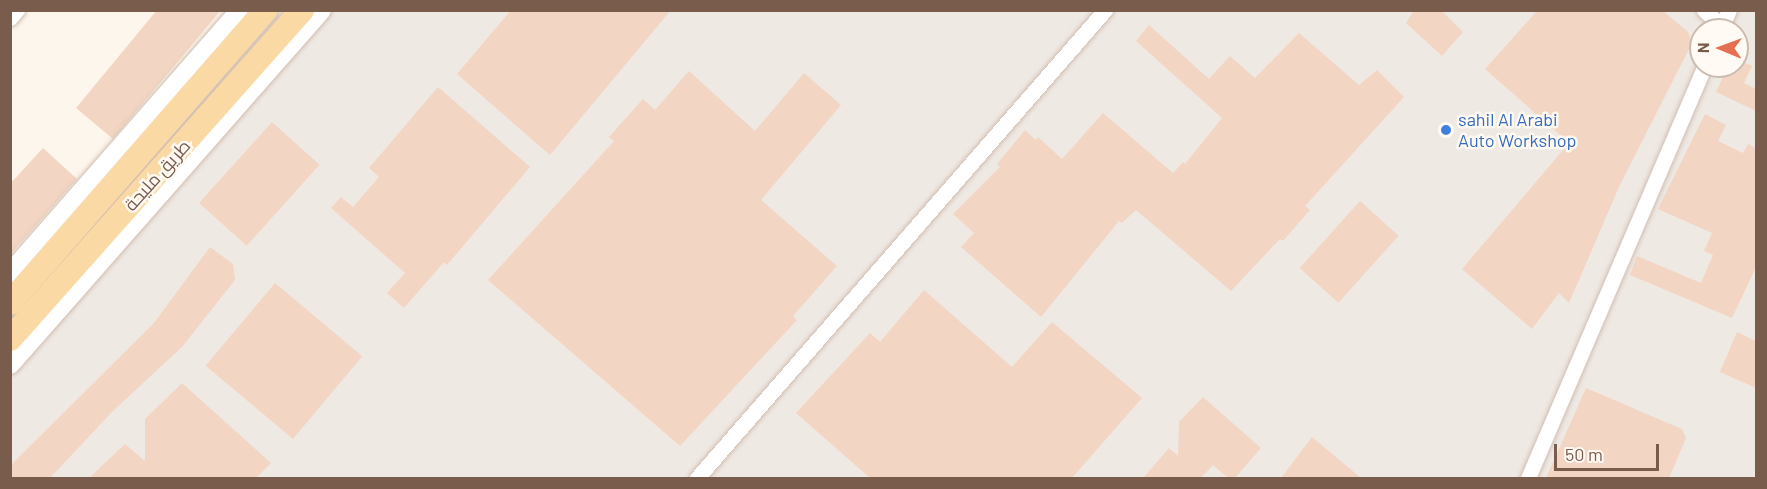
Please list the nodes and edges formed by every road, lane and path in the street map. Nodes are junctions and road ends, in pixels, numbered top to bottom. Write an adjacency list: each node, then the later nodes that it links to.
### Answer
1 (17, 10): 7 (street)
2 (241, 10): 10 (street)
3 (266, 10): 9 (main road, طريق مليحة)
4 (302, 10): 13 (main road, طريق مليحة)
5 (321, 10): 14 (street)
6 (1105, 10): 15 (street)
7 (10, 18)
8 (1700, 78): 16 (street)
9 (183, 106): 10 (main road); 12 (main road, طريق مليحة)
10 (150, 116): 11 (street)
11 (10, 274)
12 (10, 303)
13 (10, 339)
14 (10, 364)
15 (697, 478)
16 (1528, 478)

